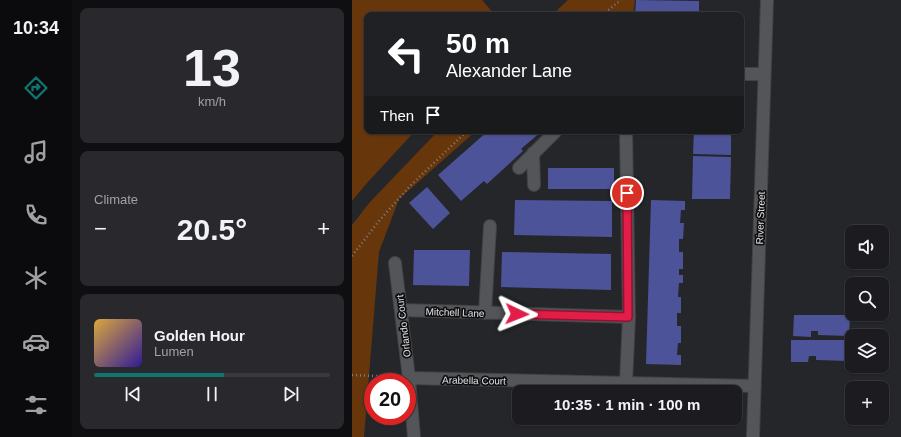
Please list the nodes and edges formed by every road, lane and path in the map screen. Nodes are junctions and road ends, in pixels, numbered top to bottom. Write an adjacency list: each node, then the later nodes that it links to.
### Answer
1 (621, 0): 3 (path)
2 (766, 0): 5 (street, River Street)
3 (606, 12)
4 (744, 74): 5 (street)
5 (764, 74): 23 (street, River Street)
6 (464, 134): 13 (path)
7 (553, 134): 9 (street)
8 (626, 134): 17 (street)
9 (533, 153): 10 (street); 11 (street)
10 (519, 168)
11 (534, 185)
12 (490, 226): 16 (street)
13 (352, 256)
14 (395, 264): 15 (street, Orlando Court)
15 (401, 310): 16 (street, Mitchell Lane); 18 (street, Orlando Court)
16 (485, 312): 17 (street, Mitchell Lane)
17 (628, 317): 22 (street)
18 (408, 373)
19 (352, 375): 20 (path)
20 (364, 376)
21 (416, 378): 22 (street, Arabella Court)
22 (626, 383): 23 (street, Arabella Court)
23 (755, 386): 26 (street, River Street)
24 (413, 425): 25 (street, Orlando Court)
25 (414, 437)
26 (753, 437)

